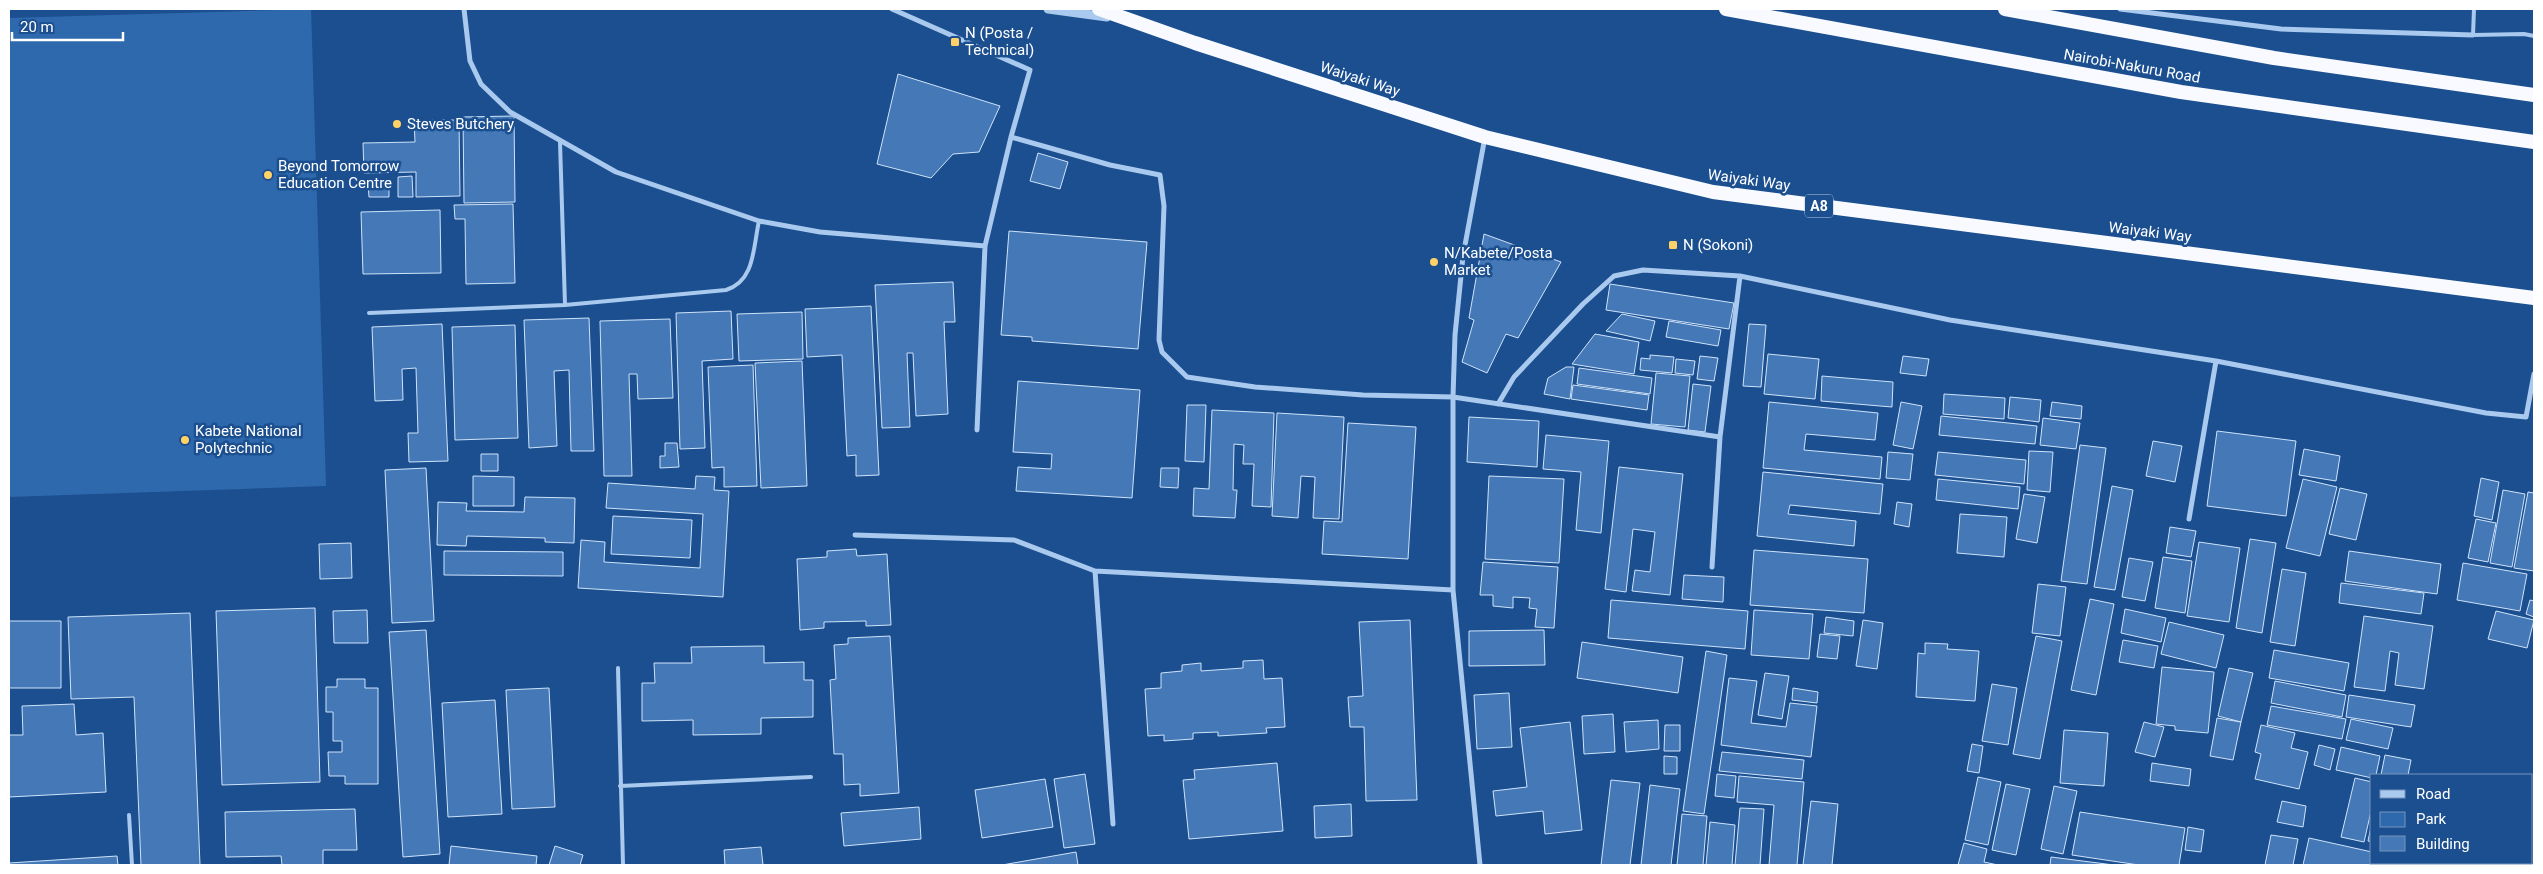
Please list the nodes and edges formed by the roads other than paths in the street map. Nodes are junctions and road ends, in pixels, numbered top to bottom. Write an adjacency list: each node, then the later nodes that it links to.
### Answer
1 (464, 9): 16 (street)
2 (892, 9): 13 (street)
3 (1048, 9): 9 (street)
4 (1099, 9): 9 (highway, Waiyaki Way / A8)
5 (1726, 9): 15 (highway, Nairobi-Nakuru Road)
6 (2005, 9): 12 (highway)
7 (2120, 9): 10 (street)
8 (2474, 9): 10 (lane)
9 (1125, 19): 14 (highway, Waiyaki Way / A8)
10 (2473, 36): 11 (lane)
11 (2534, 36)
12 (2534, 95)
13 (1011, 137): 18 (street); 25 (street)
14 (1485, 137): 20 (highway, Waiyaki Way / A8); 25 (street)
15 (2530, 139)
16 (560, 142): 17 (street); 21 (lane)
17 (759, 221): 18 (street); 21 (lane)
18 (985, 246): 29 (street)
19 (1740, 276): 23 (street); 26 (street); 30 (street)
20 (2534, 298)
21 (565, 305): 22 (lane)
22 (369, 313)
23 (2216, 360): 27 (street); 31 (street)
24 (2534, 374): 27 (street)
25 (1453, 397): 26 (street); 35 (street)
26 (1498, 404): 30 (street)
27 (2526, 417): 28 (street)
28 (2534, 418)
29 (977, 430)
30 (1720, 436): 33 (street)
31 (2189, 519)
32 (855, 535): 34 (street)
33 (1712, 567)
34 (1095, 571): 35 (street); 40 (street)
35 (1453, 590): 43 (street)
36 (618, 668): 38 (lane)
37 (811, 777): 38 (lane)
38 (620, 786): 42 (lane)
39 (129, 815): 41 (lane)
40 (1113, 824)
41 (132, 865)
42 (622, 865)
43 (1480, 865)

